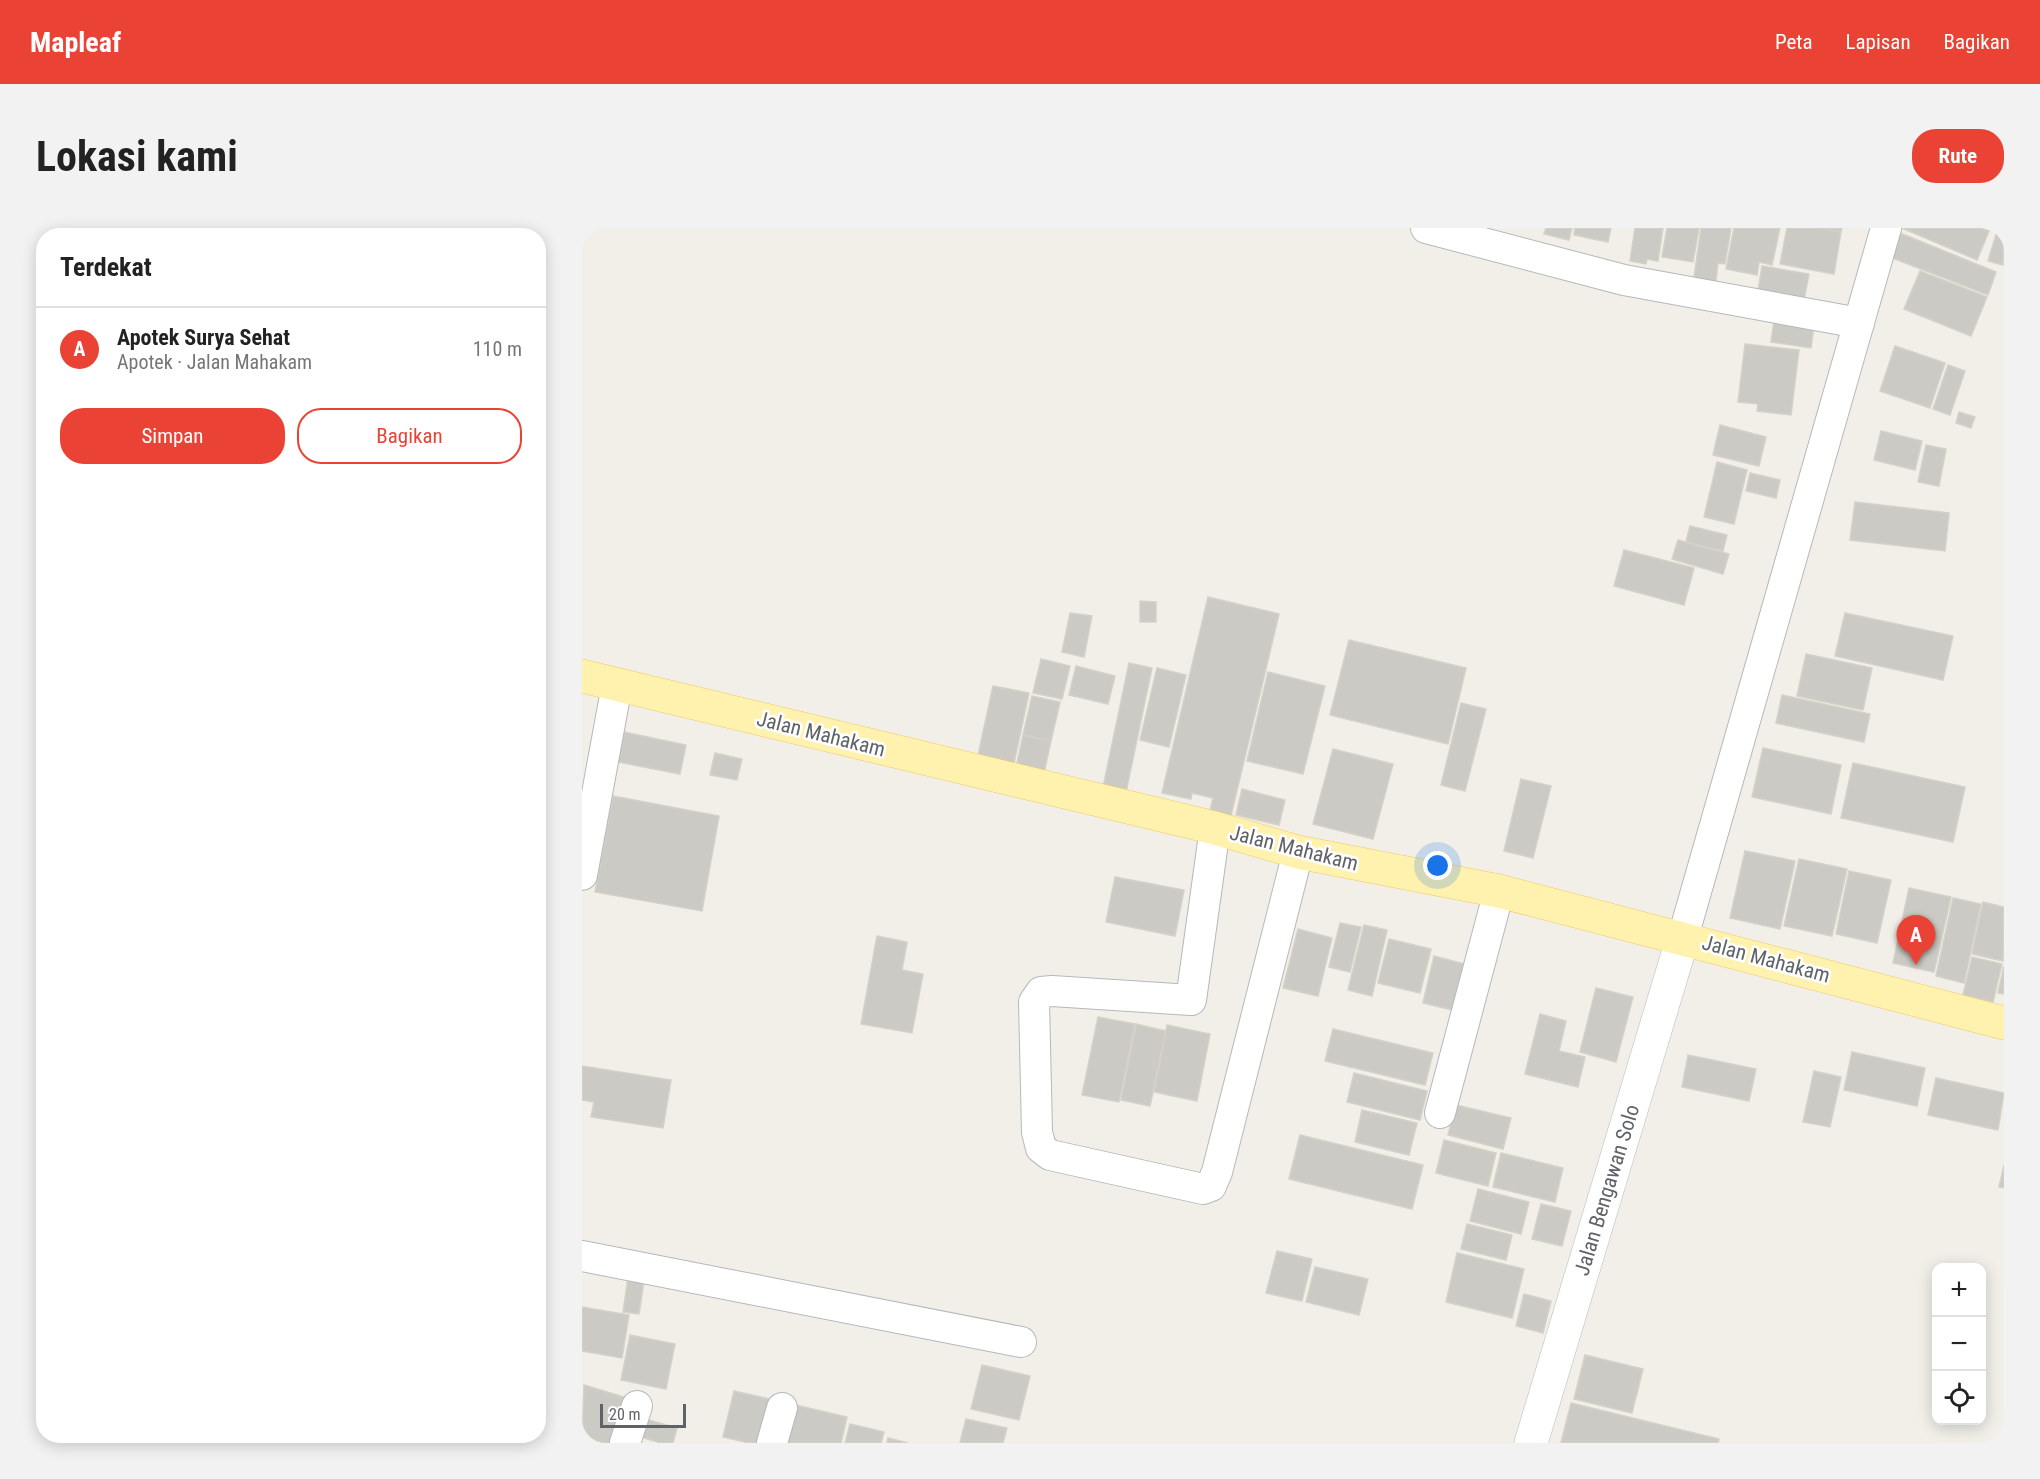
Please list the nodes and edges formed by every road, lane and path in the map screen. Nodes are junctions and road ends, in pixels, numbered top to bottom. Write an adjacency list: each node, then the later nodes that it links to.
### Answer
1 (1426, 228): 3 (street)
2 (1886, 228): 3 (street)
3 (1859, 323): 10 (street)
4 (582, 676): 5 (main road, Jalan Mahakam)
5 (616, 685): 6 (main road, Jalan Mahakam); 8 (street)
6 (1215, 828): 7 (main road, Jalan Mahakam); 7 (street)
7 (1298, 852): 9 (main road, Jalan Mahakam)
8 (582, 875)
9 (1499, 891): 10 (main road, Jalan Mahakam); 12 (street)
10 (1683, 937): 11 (main road, Jalan Mahakam); 19 (main road, Jalan Bengawan Solo)
11 (2004, 1023)
12 (1440, 1113)
13 (582, 1256): 14 (street)
14 (1021, 1342)
15 (637, 1406): 17 (street)
16 (782, 1407): 18 (street)
17 (625, 1443)
18 (772, 1443)
19 (1531, 1443)

